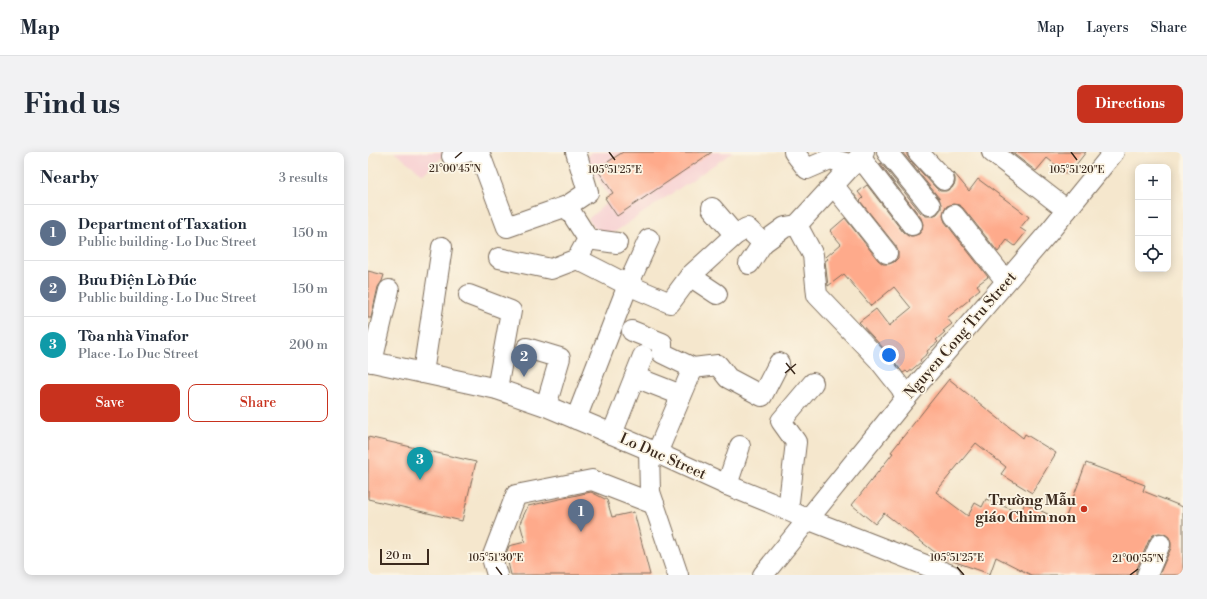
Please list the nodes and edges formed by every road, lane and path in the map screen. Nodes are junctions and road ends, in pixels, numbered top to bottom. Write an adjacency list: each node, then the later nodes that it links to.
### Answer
1 (480, 152): 12 (street)
2 (576, 152): 12 (street)
3 (794, 152): 8 (street)
4 (887, 152): 11 (street)
5 (918, 152): 9 (street)
6 (992, 152): 14 (street)
7 (1114, 152): 14 (street, Nguyen Cong Tru Street)
8 (859, 158): 10 (street); 17 (street)
9 (944, 180)
10 (834, 186): 16 (street); 24 (street)
11 (930, 205)
12 (567, 206): 19 (street)
13 (712, 208): 18 (street)
14 (1067, 210): 29 (street, Nguyen Cong Tru Street)
15 (954, 215): 29 (street)
16 (797, 225): 22 (street); 45 (street)
17 (912, 225)
18 (735, 235): 22 (street); 28 (street)
19 (588, 239): 21 (street); 26 (street)
20 (649, 239): 30 (street)
21 (617, 243)
22 (763, 244): 27 (street)
23 (442, 246): 40 (street)
24 (886, 253)
25 (499, 258): 26 (street)
26 (577, 259): 30 (street)
27 (749, 264)
28 (690, 276): 30 (street); 32 (street)
29 (1006, 281): 45 (street, Nguyen Cong Tru Street)
30 (628, 286): 47 (street)
31 (389, 290): 37 (street)
32 (717, 294)
33 (469, 295): 43 (street)
34 (632, 331): 39 (street)
35 (527, 348): 46 (street)
36 (643, 356): 41 (street)
37 (370, 361): 40 (street, Lo Duc Street)
38 (779, 363): 39 (street)
39 (692, 368): 44 (street)
40 (423, 373): 43 (street, Lo Duc Street)
41 (635, 377): 44 (street); 48 (street)
42 (814, 383): 53 (street)
43 (497, 389): 46 (street, Lo Duc Street)
44 (681, 395): 50 (street)
45 (906, 398): 54 (street, Nguyen Cong Tru Street)
46 (546, 406): 47 (street, Lo Duc Street)
47 (576, 419): 48 (street, Lo Duc Street)
48 (612, 434): 50 (street, Lo Duc Street)
49 (740, 446): 51 (street)
50 (653, 451): 51 (street, Lo Duc Street); 52 (street)
51 (728, 485): 53 (street, Lo Duc Street)
52 (654, 504): 56 (street); 57 (street)
53 (788, 510): 54 (street, Lo Duc Street)
54 (807, 520): 58 (street, Nguyen Cong Tru Street); 59 (street, Lo Duc Street)
55 (1160, 544): 60 (street)
56 (497, 575)
57 (678, 575)
58 (763, 575)
59 (951, 575)
60 (1147, 575)

